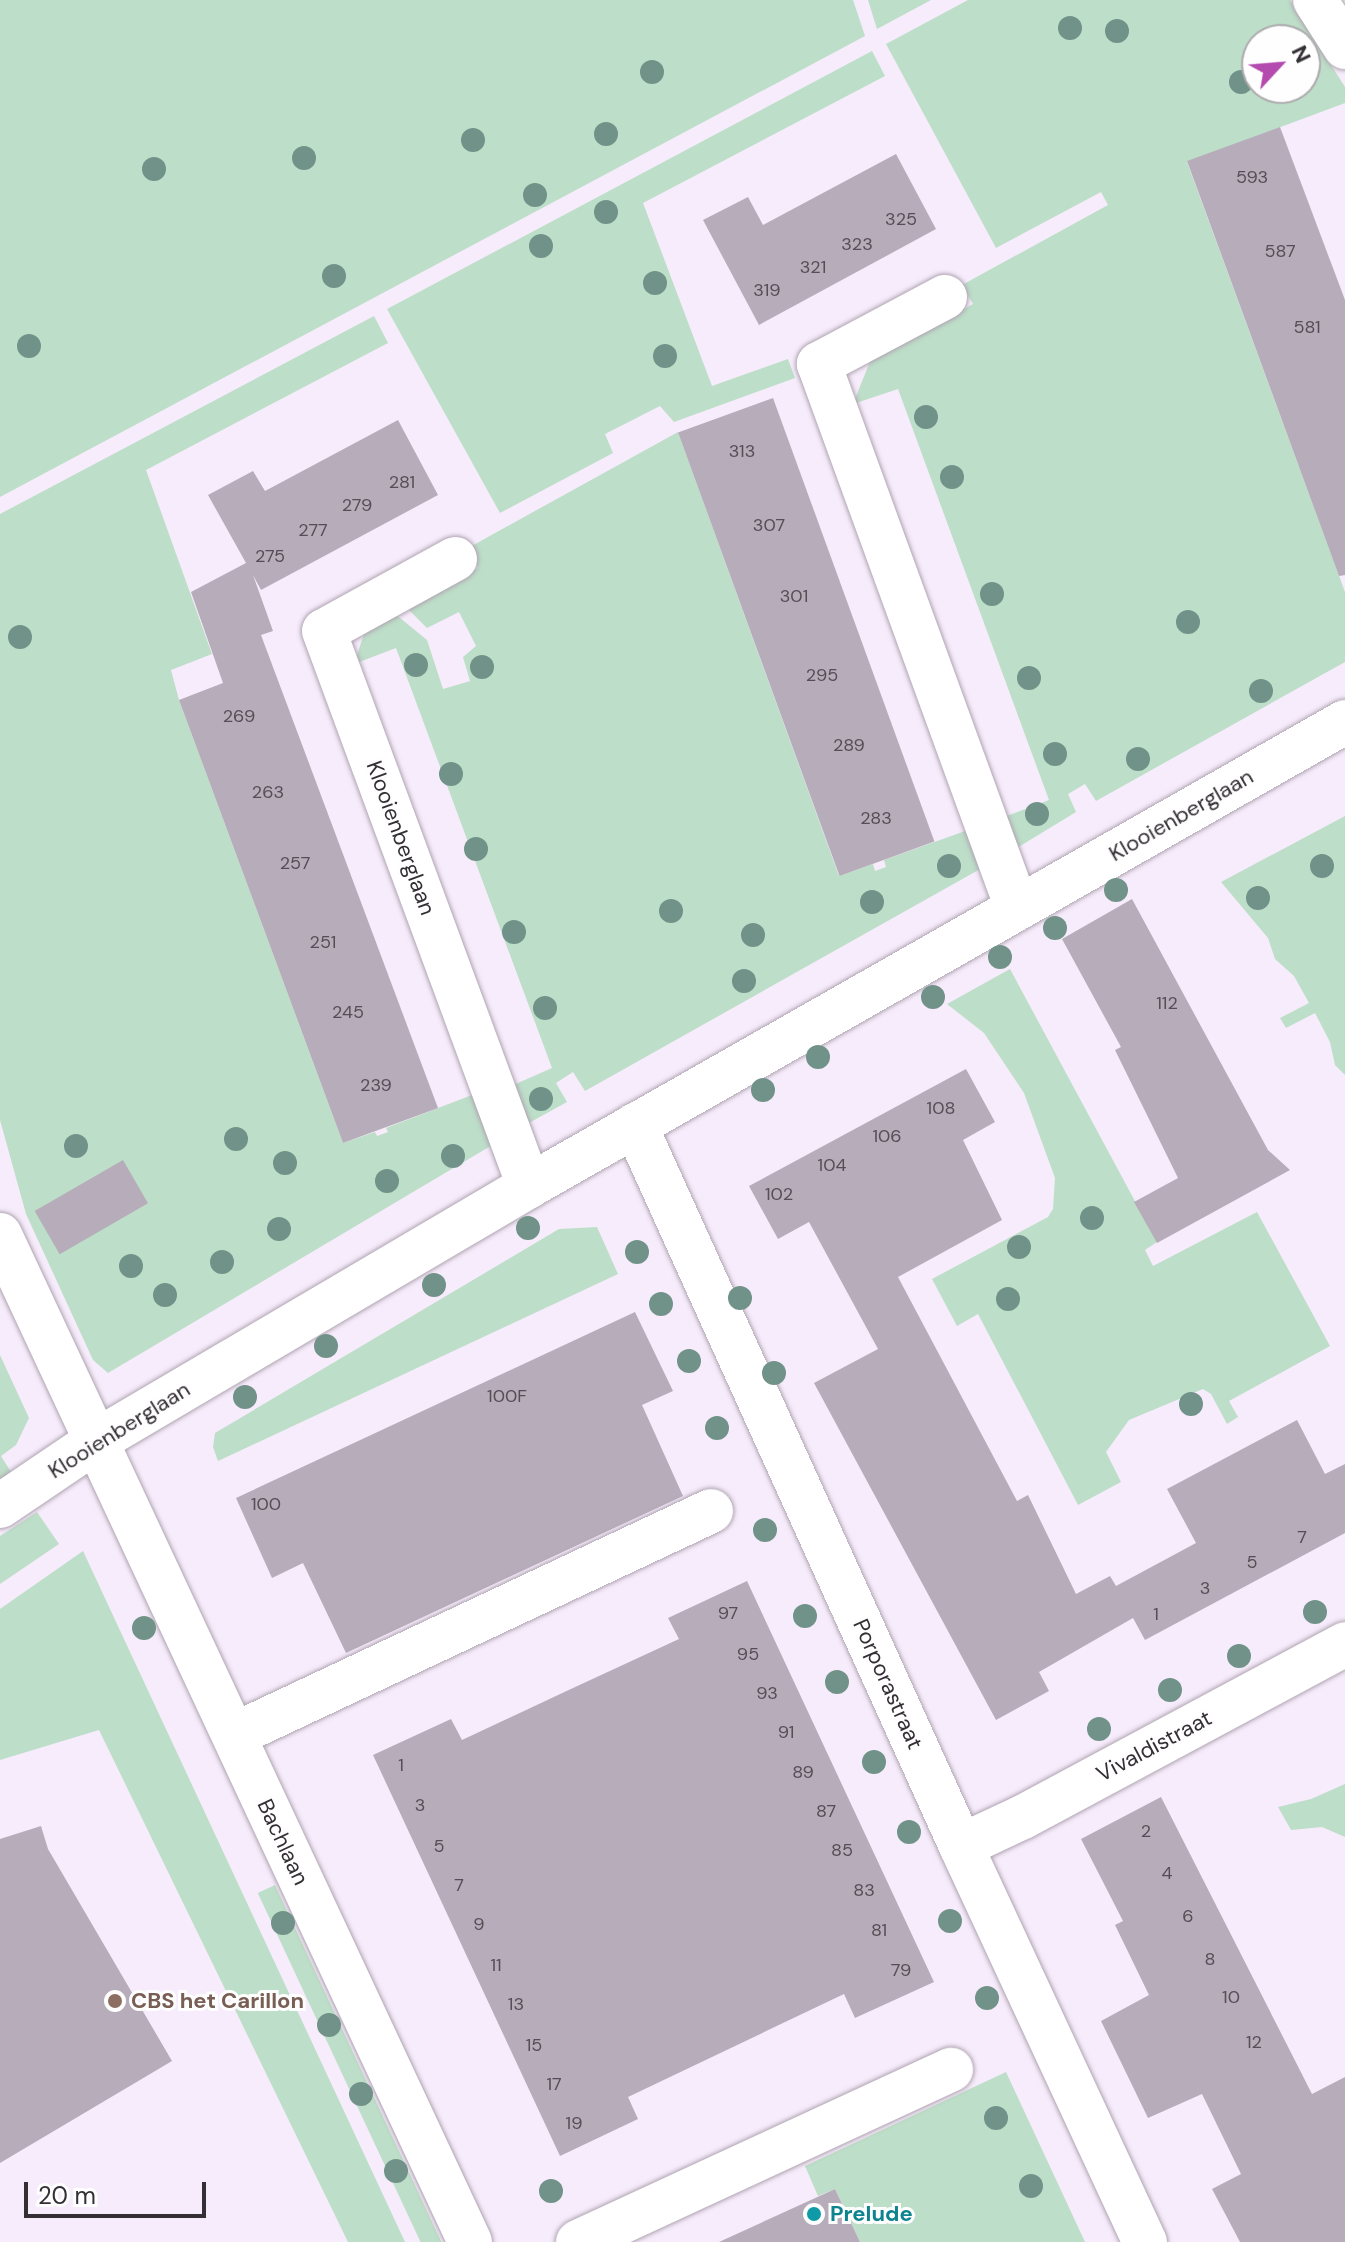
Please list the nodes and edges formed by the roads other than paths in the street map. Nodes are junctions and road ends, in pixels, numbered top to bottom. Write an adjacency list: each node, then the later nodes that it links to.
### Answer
1 (1315, 0): 2 (street)
2 (1345, 47)
3 (945, 297): 6 (street)
4 (455, 559): 8 (street, Klooienberglaan)
5 (1345, 722): 6 (street, Klooienberglaan)
6 (1017, 908): 7 (street, Klooienberglaan)
7 (635, 1125): 8 (street, Klooienberglaan); 15 (street, Porporastraat)
8 (529, 1186): 10 (street, Klooienberglaan)
9 (0, 1235): 10 (street, Bachlaan)
10 (96, 1441): 11 (street, Klooienberglaan); 14 (street, Bachlaan)
11 (0, 1506)
12 (711, 1511): 14 (street)
13 (1345, 1644): 15 (street, Vivaldistraat)
14 (234, 1735): 17 (street, Bachlaan)
15 (961, 1846): 19 (street, Porporastraat)
16 (951, 2070): 18 (street)
17 (470, 2242)
18 (578, 2242)
19 (1145, 2242)

